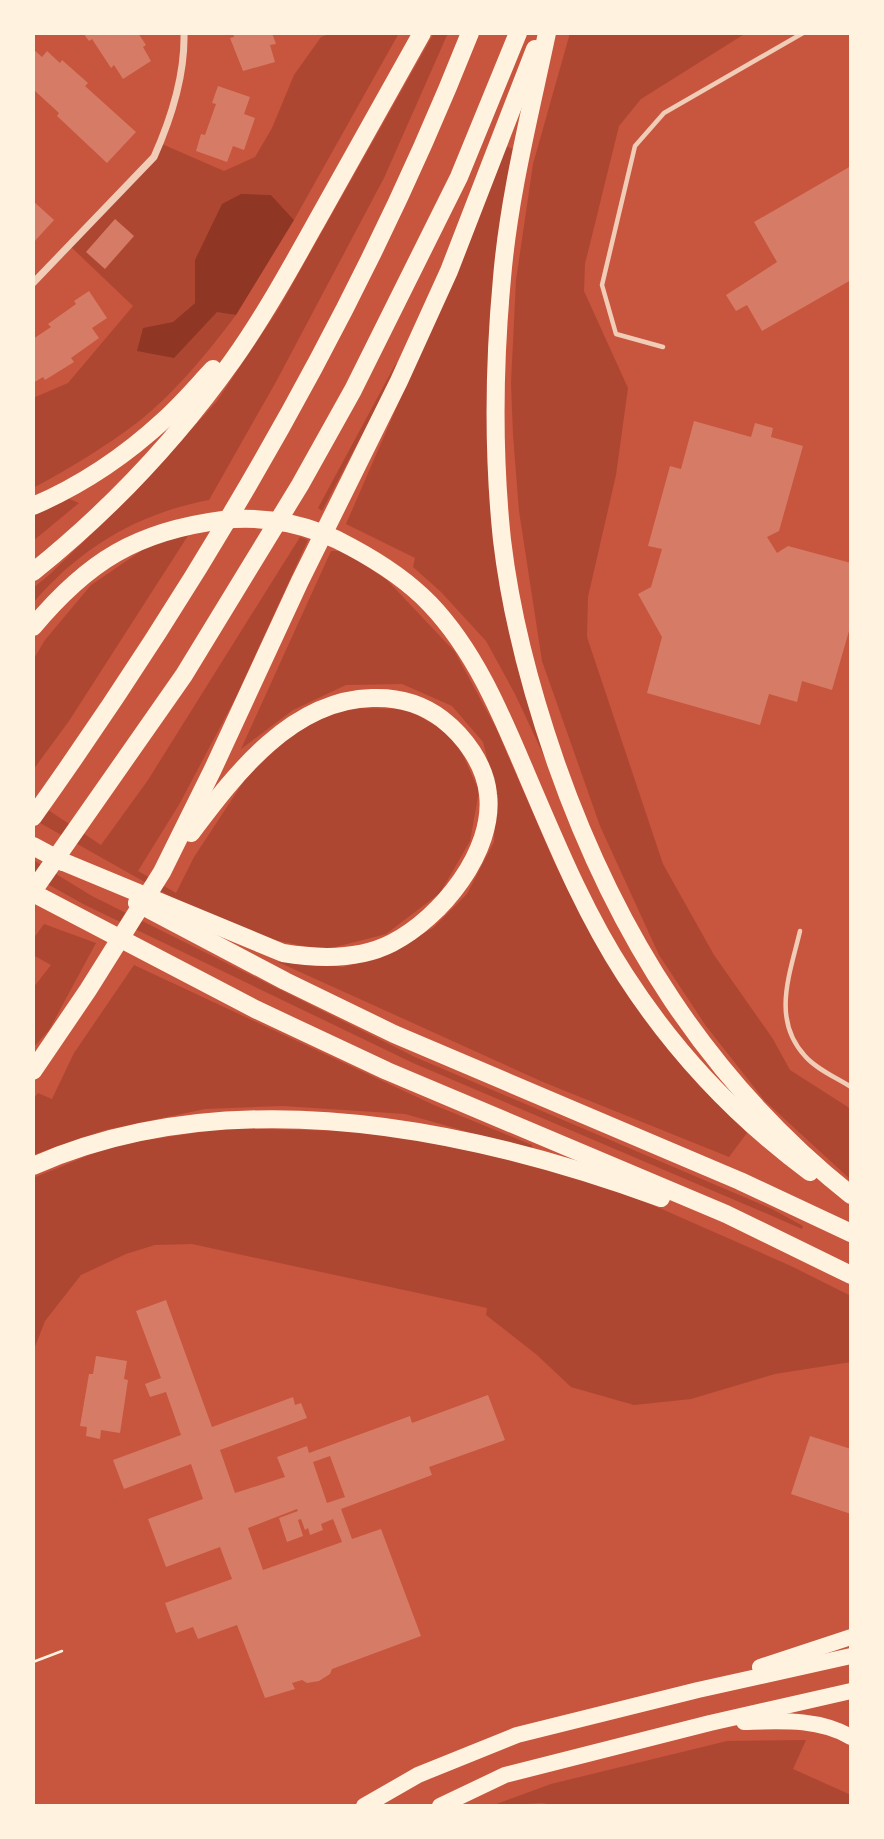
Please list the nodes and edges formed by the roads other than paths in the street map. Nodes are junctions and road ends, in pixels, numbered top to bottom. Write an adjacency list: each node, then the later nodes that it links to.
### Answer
1 (184, 33): 9 (street)
2 (422, 33): 8 (highway)
3 (470, 33): 14 (highway)
4 (517, 33): 18 (highway)
5 (541, 33): 17 (highway)
6 (547, 33): 25 (highway)
7 (803, 33): 10 (lane)
8 (285, 279): 11 (highway); 12 (highway)
9 (33, 283)
10 (663, 347)
11 (33, 506)
12 (33, 572)
13 (33, 627): 26 (highway)
14 (33, 817)
15 (33, 846): 16 (highway)
16 (54, 858): 17 (highway); 27 (highway)
17 (162, 872): 20 (highway)
18 (33, 892): 28 (highway)
19 (800, 931): 23 (lane)
20 (88, 990): 21 (highway); 22 (highway)
21 (33, 1062)
22 (33, 1071)
23 (851, 1087)
24 (33, 1166): 28 (highway)
25 (851, 1195)
26 (851, 1202)
27 (851, 1233)
28 (832, 1265): 29 (highway)
29 (851, 1275)
30 (851, 1637): 32 (main road)
31 (851, 1656): 32 (main road)
32 (698, 1690): 36 (main road)
33 (851, 1691): 34 (main road)
34 (710, 1723): 35 (main road); 37 (main road)
35 (851, 1737)
36 (364, 1806)
37 (440, 1806)

